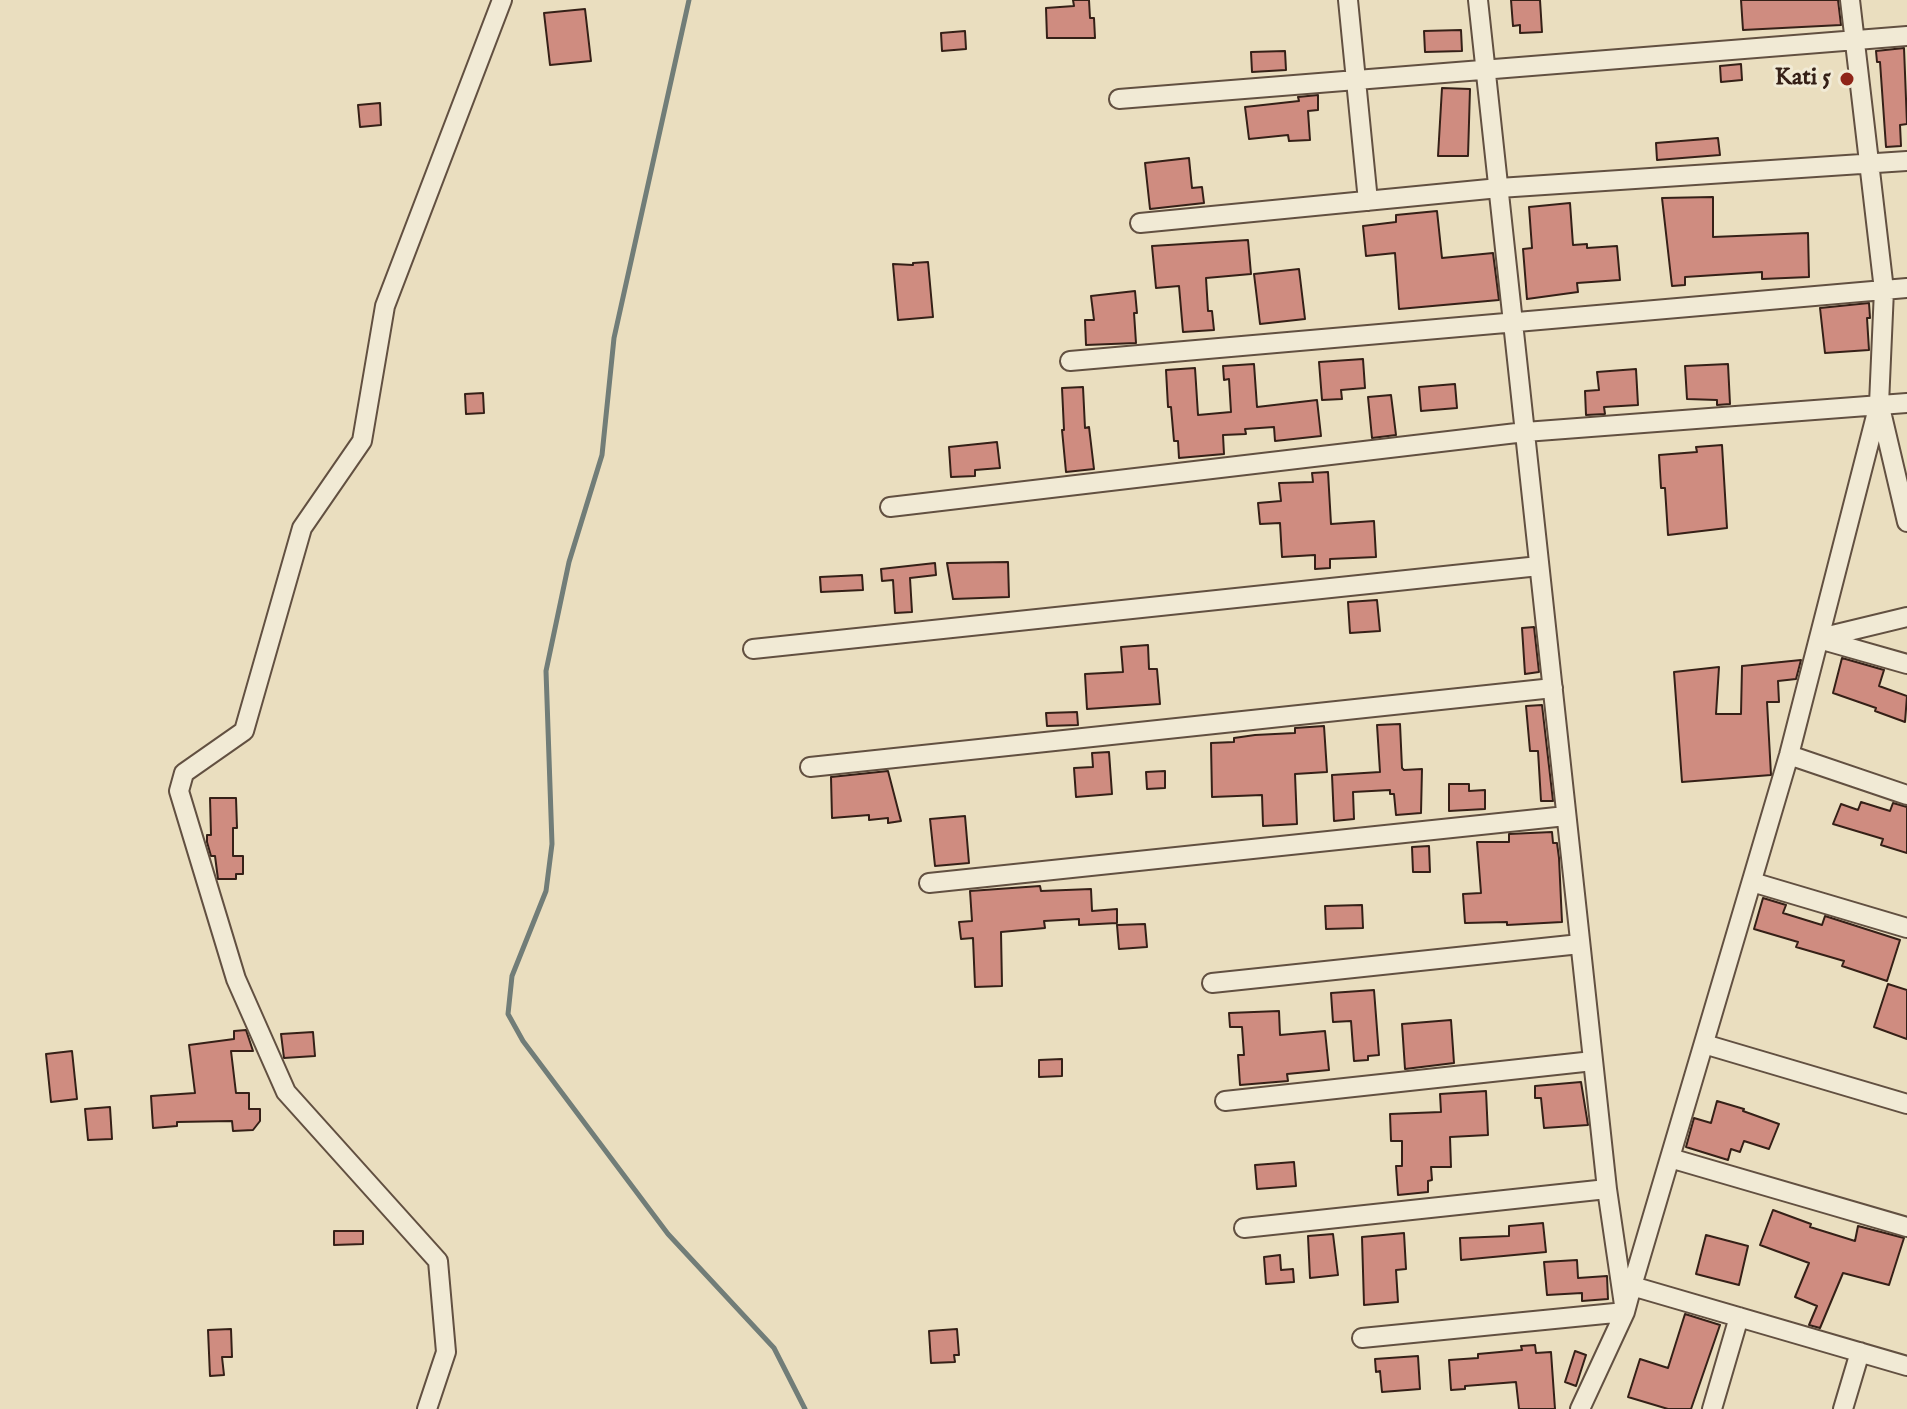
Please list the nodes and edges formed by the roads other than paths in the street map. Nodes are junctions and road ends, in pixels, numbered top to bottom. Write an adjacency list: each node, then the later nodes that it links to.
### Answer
1 (502, 0): 54 (street)
2 (1348, 0): 8 (street)
3 (1478, 0): 7 (street)
4 (1850, 0): 6 (street)
5 (1907, 36): 6 (street)
6 (1855, 41): 7 (street); 11 (street)
7 (1486, 70): 8 (street); 12 (street)
8 (1356, 80): 9 (street); 13 (street)
9 (1119, 99)
10 (1907, 161): 11 (street)
11 (1870, 163): 12 (street); 16 (street)
12 (1499, 188): 13 (street); 17 (street)
13 (1368, 201): 14 (street)
14 (1140, 223)
15 (1907, 288): 16 (street)
16 (1884, 290): 17 (street); 20 (street)
17 (1513, 323): 18 (street); 22 (street)
18 (1070, 361)
19 (1907, 403): 20 (street)
20 (1879, 404): 21 (street); 22 (street); 24 (street); 27 (street)
21 (1907, 412)
22 (1525, 432): 23 (street); 25 (street)
23 (890, 507)
24 (1907, 522)
25 (1539, 566): 28 (street); 30 (street)
26 (1907, 617): 27 (street)
27 (1819, 639): 29 (street); 31 (street)
28 (753, 649)
29 (1907, 664)
30 (1553, 688): 32 (street); 34 (street)
31 (1789, 755): 33 (street); 35 (street)
32 (810, 767)
33 (1907, 795)
34 (1566, 816): 36 (street); 38 (street)
35 (1752, 882): 37 (street); 40 (street)
36 (929, 883)
37 (1907, 928)
38 (1580, 944): 39 (street); 41 (street)
39 (1212, 983)
40 (1704, 1044): 43 (street); 44 (street)
41 (1593, 1061): 42 (street); 45 (street)
42 (1225, 1101)
43 (1907, 1104)
44 (1670, 1158): 46 (street); 48 (street)
45 (1607, 1189): 47 (street); 49 (street)
46 (1907, 1227)
47 (1244, 1228)
48 (1632, 1286): 49 (street); 50 (street)
49 (1625, 1312): 51 (street); 55 (street)
50 (1739, 1317): 52 (street); 56 (street)
51 (1362, 1338)
52 (1860, 1352): 53 (street); 57 (street)
53 (1907, 1366)
54 (427, 1409)
55 (1580, 1409)
56 (1712, 1409)
57 (1843, 1409)

